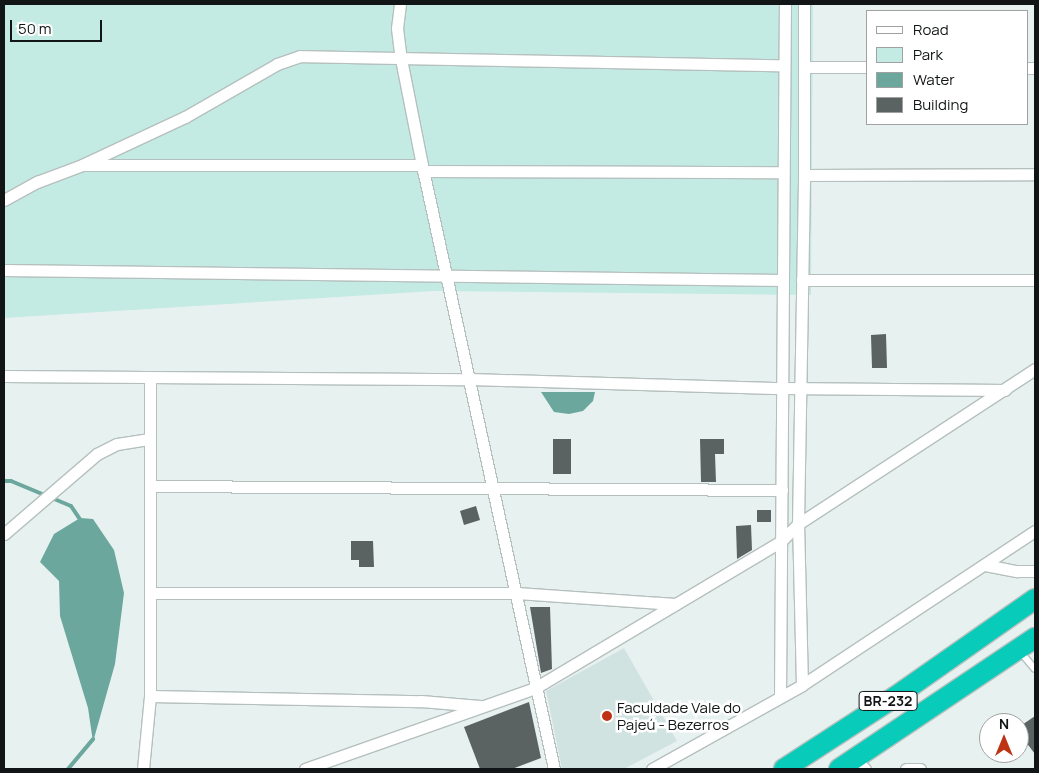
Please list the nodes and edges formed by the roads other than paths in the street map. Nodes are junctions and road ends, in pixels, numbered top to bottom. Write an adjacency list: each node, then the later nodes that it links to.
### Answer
1 (400, 4): 4 (street)
2 (785, 4): 5 (street)
3 (804, 4): 6 (street)
4 (401, 59): 5 (street); 8 (street); 9 (street)
5 (784, 65): 10 (street)
6 (804, 67): 7 (street); 12 (street)
7 (866, 67)
8 (82, 165): 9 (street); 13 (street)
9 (423, 168): 10 (street); 15 (street)
10 (783, 172): 16 (street)
11 (1035, 174): 12 (street)
12 (804, 175): 17 (street)
13 (4, 200)
14 (4, 270): 15 (street)
15 (447, 276): 16 (street); 22 (street)
16 (782, 280): 23 (street)
17 (802, 280): 18 (street); 24 (street)
18 (1035, 280)
19 (1035, 369): 25 (street)
20 (4, 376): 21 (street)
21 (150, 377): 22 (street); 26 (street)
22 (470, 379): 23 (street); 28 (street)
23 (782, 388): 24 (street); 29 (street)
24 (800, 388): 25 (street); 30 (street)
25 (1005, 390): 30 (street)
26 (150, 439): 27 (street); 32 (street)
27 (150, 486): 28 (street); 36 (street)
28 (492, 488): 29 (street); 37 (street)
29 (782, 490): 33 (street)
30 (798, 524): 33 (street); 43 (street)
31 (1035, 530): 34 (street)
32 (4, 534)
33 (780, 542): 39 (street); 46 (street)
34 (985, 565): 35 (street); 43 (street)
35 (1035, 571)
36 (150, 593): 37 (street); 45 (street)
37 (517, 593): 39 (street); 44 (street)
38 (1035, 599): 53 (highway, BR-232)
39 (676, 604): 44 (street)
40 (1035, 638): 41 (highway, BR-232)
41 (1018, 650): 42 (lane); 48 (highway, BR-232)
42 (1035, 669)
43 (802, 685): 46 (street)
44 (535, 688): 47 (street); 51 (street)
45 (150, 696): 47 (street); 49 (street)
46 (780, 697): 52 (street)
47 (484, 707): 50 (street)
48 (853, 766)
49 (143, 769)
50 (307, 769)
51 (554, 769)
52 (652, 769)
53 (784, 769)
54 (906, 769): 55 (street)
55 (920, 769)

